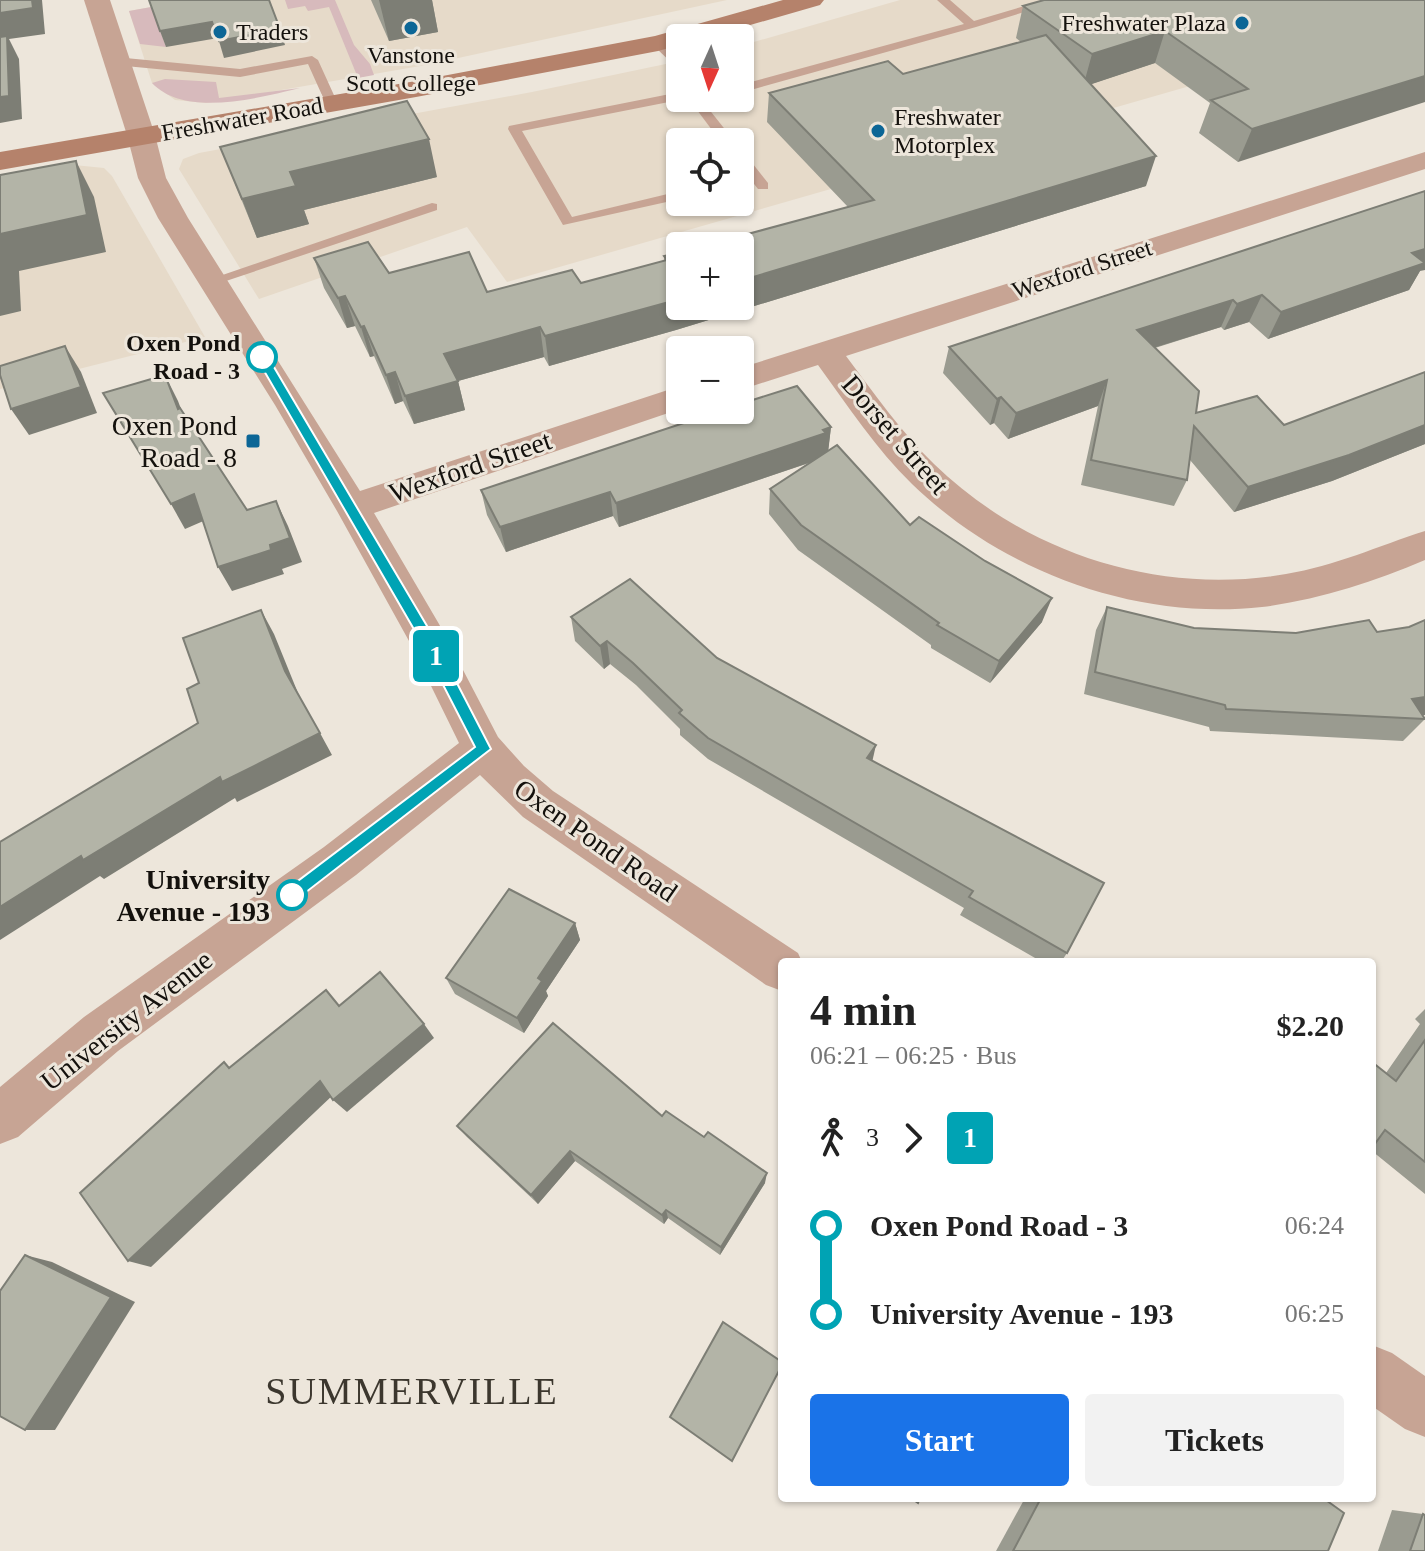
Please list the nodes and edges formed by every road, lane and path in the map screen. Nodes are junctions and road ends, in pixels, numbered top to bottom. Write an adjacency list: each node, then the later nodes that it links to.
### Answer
1 (97, 0): 8 (street)
2 (811, 0): 6 (main road, Freshwater Road)
3 (943, 0): 5 (lane)
4 (1057, 0): 5 (lane)
5 (972, 25): 9 (lane)
6 (658, 43): 7 (lane); 11 (main road, Freshwater Road)
7 (666, 52)
8 (115, 61): 11 (lane); 14 (street)
9 (754, 85)
10 (666, 99): 17 (lane)
11 (332, 104): 14 (main road, Freshwater Road)
12 (705, 112): 13 (lane)
13 (717, 128)
14 (141, 135): 16 (main road, Freshwater Road); 19 (street, Oxen Pond Road)
15 (1425, 160): 20 (street, Wexford Street)
16 (0, 161)
17 (666, 198)
18 (432, 207): 19 (lane)
19 (212, 281): 23 (street, Oxen Pond Road)
20 (825, 352): 21 (street, Wexford Street); 24 (street, Dorset Street)
21 (754, 375)
22 (666, 402): 23 (street, Wexford Street)
23 (352, 507): 25 (street, Oxen Pond Road)
24 (1425, 545)
25 (483, 749): 26 (street, Oxen Pond Road); 27 (street, University Avenue)
26 (778, 966)
27 (0, 1119)
28 (1376, 1376): 29 (street)
29 (1425, 1409)

